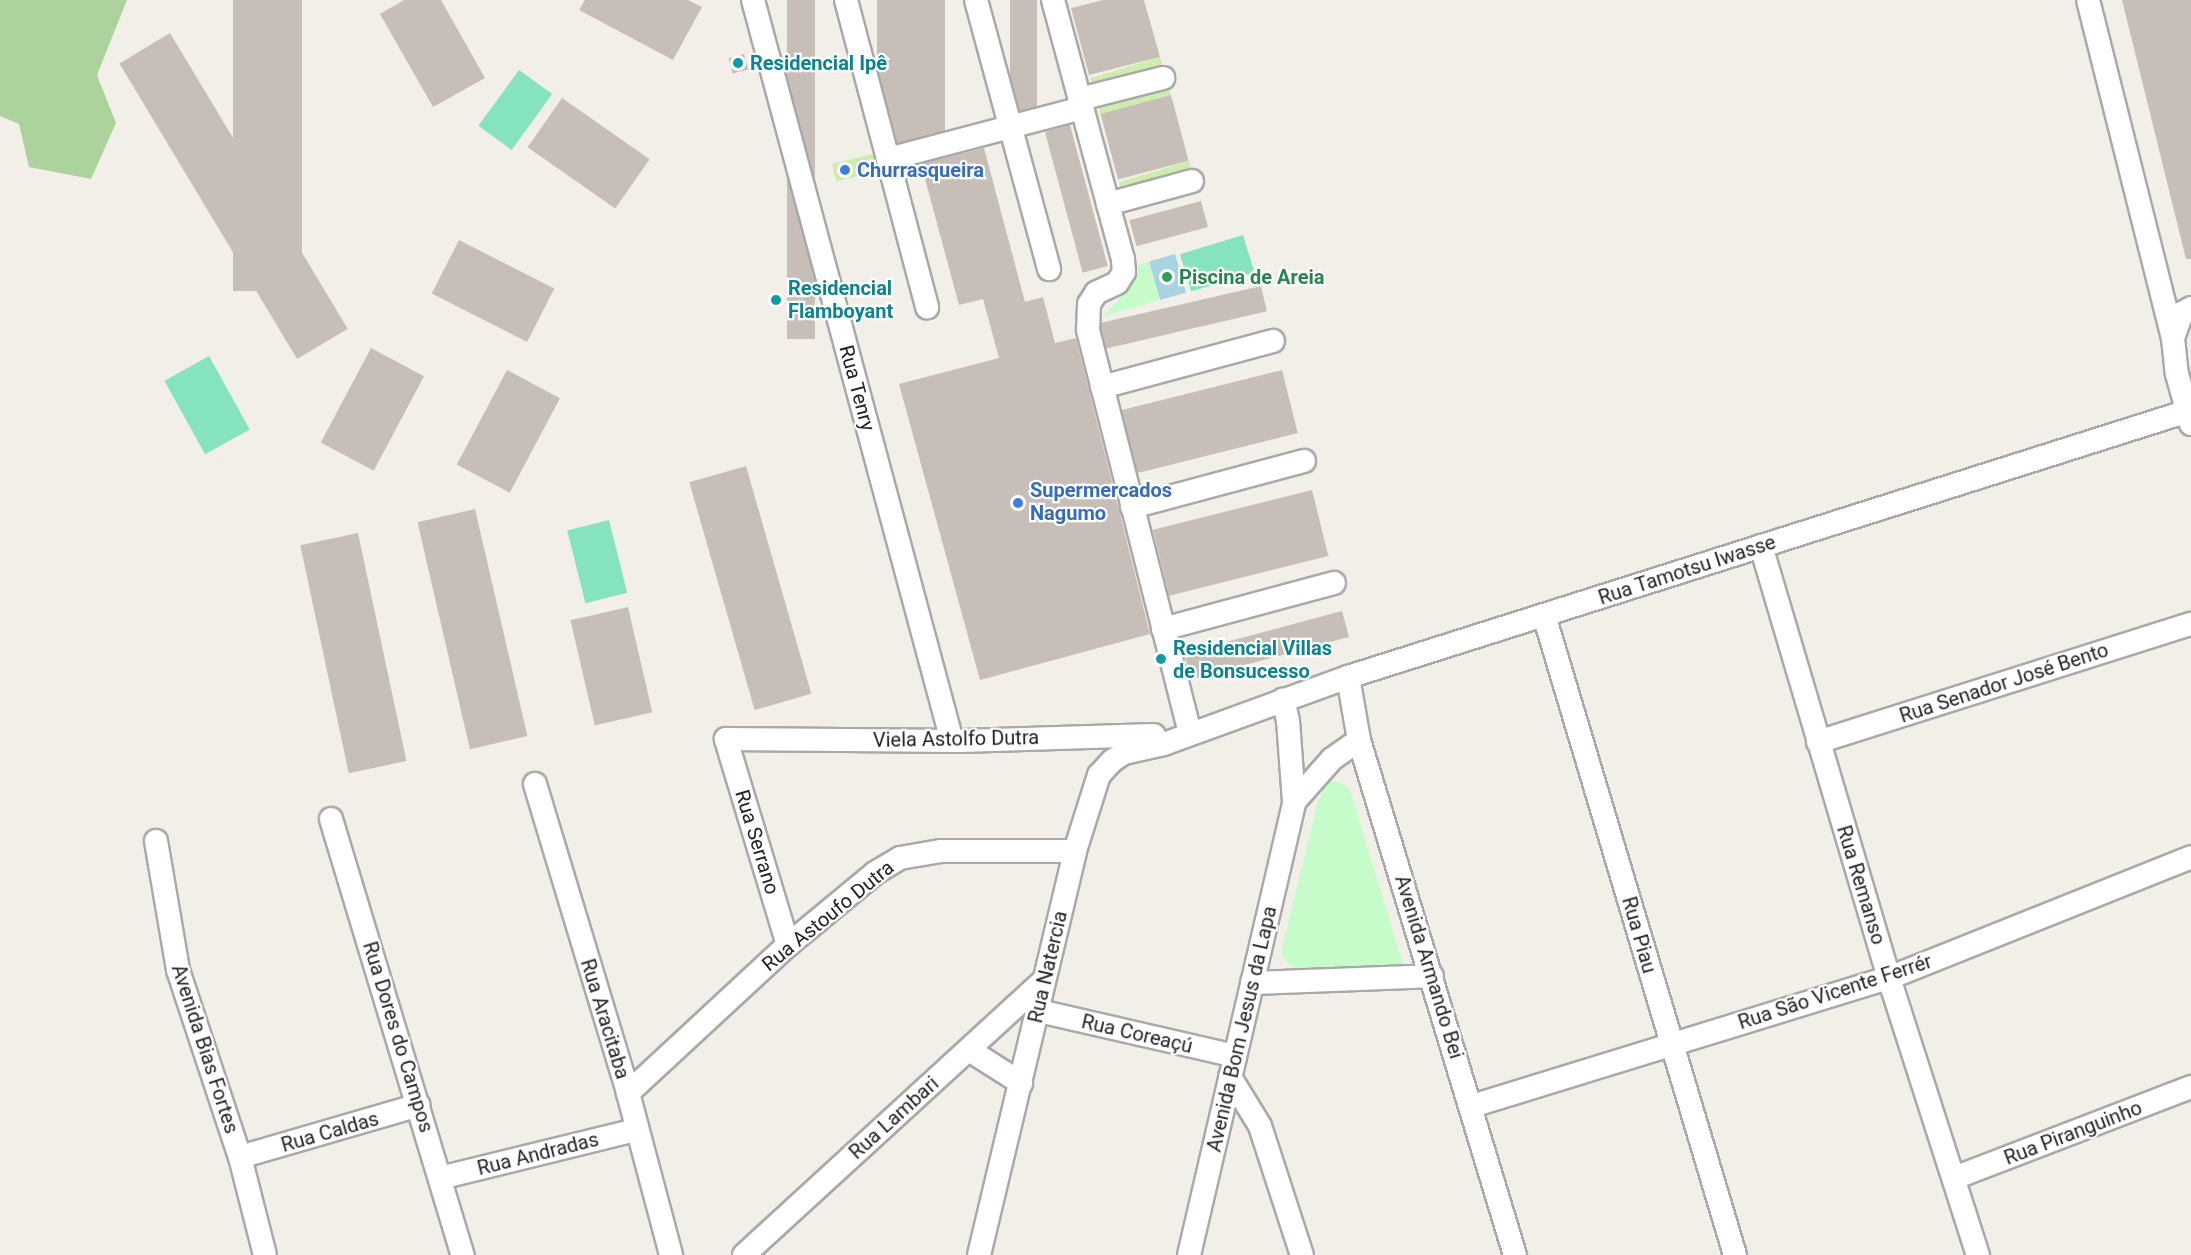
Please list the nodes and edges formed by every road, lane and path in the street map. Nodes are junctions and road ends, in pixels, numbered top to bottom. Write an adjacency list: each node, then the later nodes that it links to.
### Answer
1 (753, 0): 31 (street, Rua Tenry)
2 (846, 0): 9 (street)
3 (976, 0): 8 (street)
4 (1053, 0): 7 (street)
5 (2088, 0): 15 (street)
6 (1163, 78): 7 (street)
7 (1081, 103): 8 (street); 11 (street)
8 (1011, 127): 9 (street); 12 (street)
9 (888, 159): 13 (street)
10 (1192, 181): 11 (street)
11 (1108, 204): 17 (street)
12 (1049, 269)
13 (927, 307)
14 (2191, 308): 15 (street)
15 (2173, 338): 18 (street)
16 (1273, 340): 17 (street)
17 (1102, 387): 20 (street)
18 (2190, 415): 21 (street, Rua Tamotsu Iwasse)
19 (1304, 461): 20 (street)
20 (1132, 507): 25 (street)
21 (1761, 546): 23 (street, Rua Tamotsu Iwasse); 32 (street, Rua Remanso)
22 (1334, 583): 25 (street)
23 (1544, 615): 26 (street, Rua Tamotsu Iwasse); 45 (street, Rua Piau)
24 (2191, 624): 32 (street, Rua Senador José Bento)
25 (1162, 629): 28 (street)
26 (1348, 677): 27 (street, Rua Tamotsu Iwasse); 30 (street, Avenida Armando Bei)
27 (1283, 700): 28 (street, Rua Tamotsu Iwasse); 34 (street, Avenida Bom Jesus da Lapa)
28 (1188, 733): 31 (street, Viela Astolfo Dutra); 37 (street, Rua Natercia)
29 (726, 739): 31 (street, Viela Astolfo Dutra); 39 (street, Rua Serrano)
30 (1359, 740): 34 (street, Avenida Bom Jesus da Lapa); 40 (street, Avenida Armando Bei)
31 (952, 741)
32 (1818, 742): 41 (street, Rua Remanso)
33 (535, 784): 50 (street, Rua Aracitaba)
34 (1294, 802): 43 (street, Avenida Bom Jesus da Lapa)
35 (331, 819): 51 (street, Rua Dores do Campos)
36 (156, 841): 54 (street, Avenida Bias Fortes)
37 (1075, 851): 39 (street, Rua Astoufo Dutra); 42 (street, Rua Natercia)
38 (2191, 857): 41 (street, Rua São Vicente Ferrér)
39 (788, 945): 50 (street, Rua Astoufo Dutra)
40 (1432, 976): 43 (street); 52 (street, Avenida Armando Bei)
41 (1889, 978): 45 (street, Rua São Vicente Ferrér); 56 (street, Rua Remanso)
42 (1044, 980): 44 (street, Rua Natercia); 46 (street, Rua Lambari)
43 (1252, 983): 47 (street, Avenida Bom Jesus da Lapa)
44 (1039, 1011): 47 (street, Rua Coreaçú); 48 (street, Rua Natercia)
45 (1671, 1045): 52 (street, Rua São Vicente Ferrér); 65 (street, Rua Piau)
46 (969, 1050): 48 (street); 60 (street, Rua Lambari)
47 (1233, 1066): 62 (street, Avenida Bom Jesus da Lapa); 63 (street)
48 (1021, 1083): 61 (street, Rua Natercia)
49 (2191, 1088): 56 (street, Rua Piranguinho)
50 (628, 1094): 53 (street, Rua Aracitaba)
51 (419, 1105): 54 (street, Rua Caldas); 55 (street, Rua Dores do Campos)
52 (1472, 1106): 64 (street, Avenida Armando Bei)
53 (636, 1130): 55 (street, Rua Andradas); 59 (street, Rua Aracitaba)
54 (240, 1157): 57 (street, Avenida Bias Fortes)
55 (440, 1178): 58 (street, Rua Dores do Campos)
56 (1954, 1178): 66 (street, Rua Remanso)
57 (265, 1255)
58 (463, 1255)
59 (671, 1255)
60 (744, 1255)
61 (979, 1255)
62 (1190, 1255)
63 (1302, 1255)
64 (1515, 1255)
65 (1735, 1255)
66 (1978, 1255)

